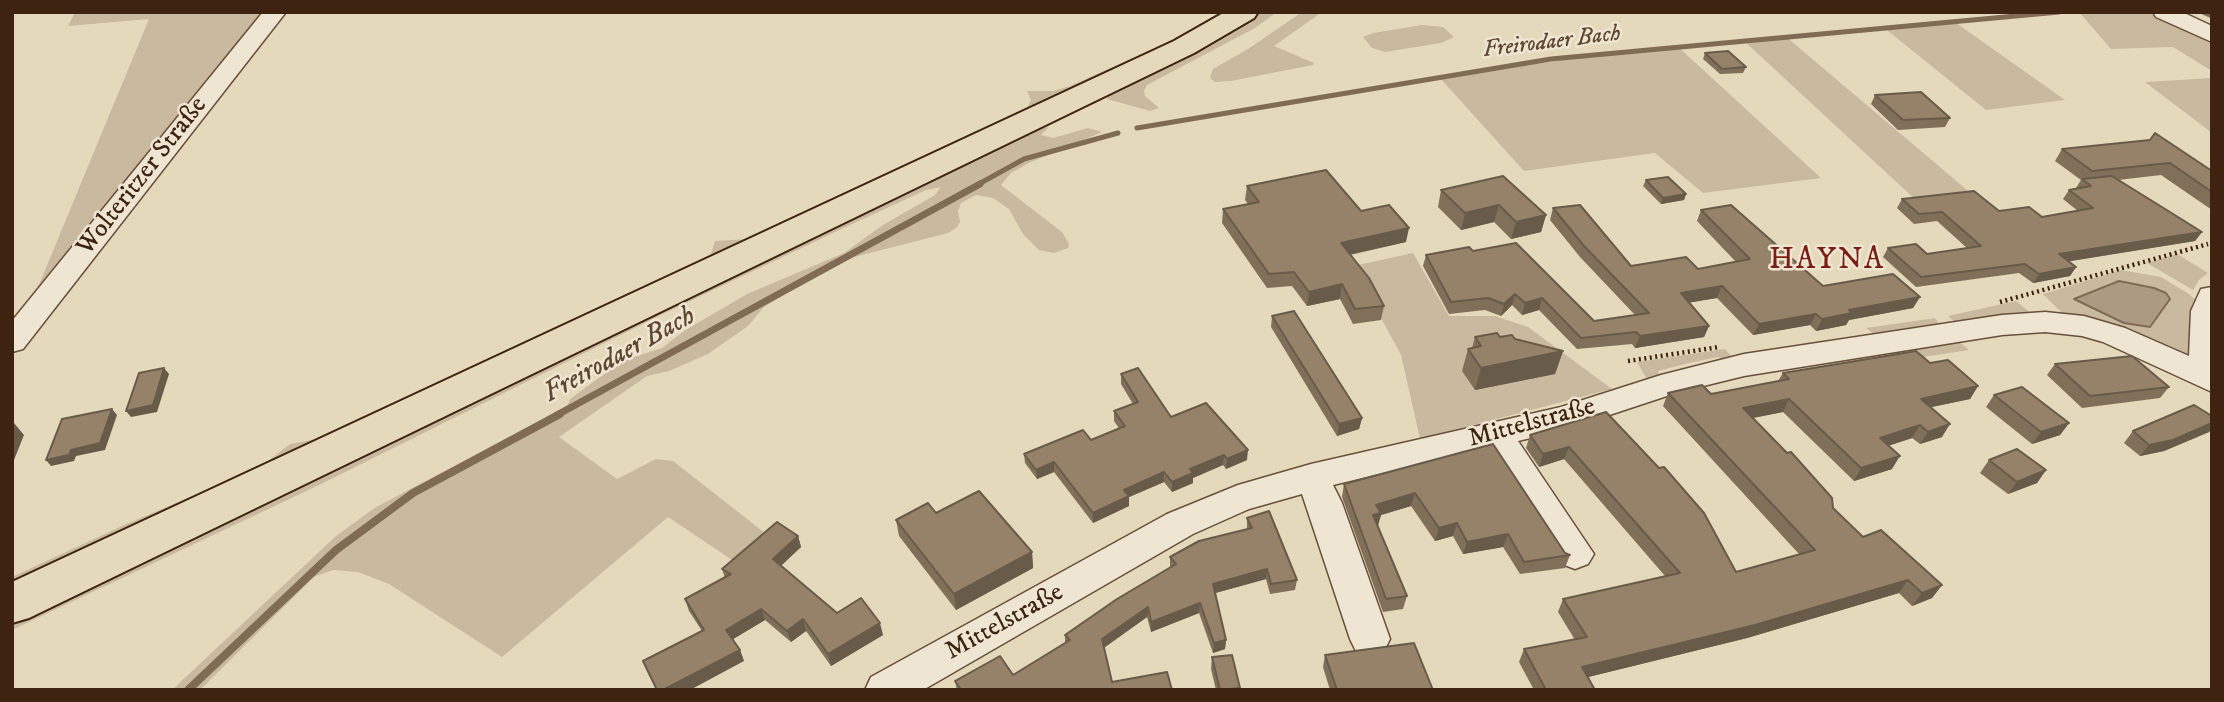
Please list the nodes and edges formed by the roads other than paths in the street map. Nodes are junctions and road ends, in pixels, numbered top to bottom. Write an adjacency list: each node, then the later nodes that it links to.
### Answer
1 (275, 12): 6 (street, Wolteritzer Straße)
2 (1245, 12): 11 (main road)
3 (2164, 12): 4 (street)
4 (2212, 35)
5 (2212, 296): 7 (street)
6 (12, 342)
7 (2204, 377): 8 (street, Mittelstraße)
8 (1496, 435): 9 (street, Mittelstraße); 10 (street)
9 (1311, 477): 12 (street); 13 (street, Mittelstraße)
10 (1575, 554)
11 (12, 604)
12 (1370, 639)
13 (886, 690)

